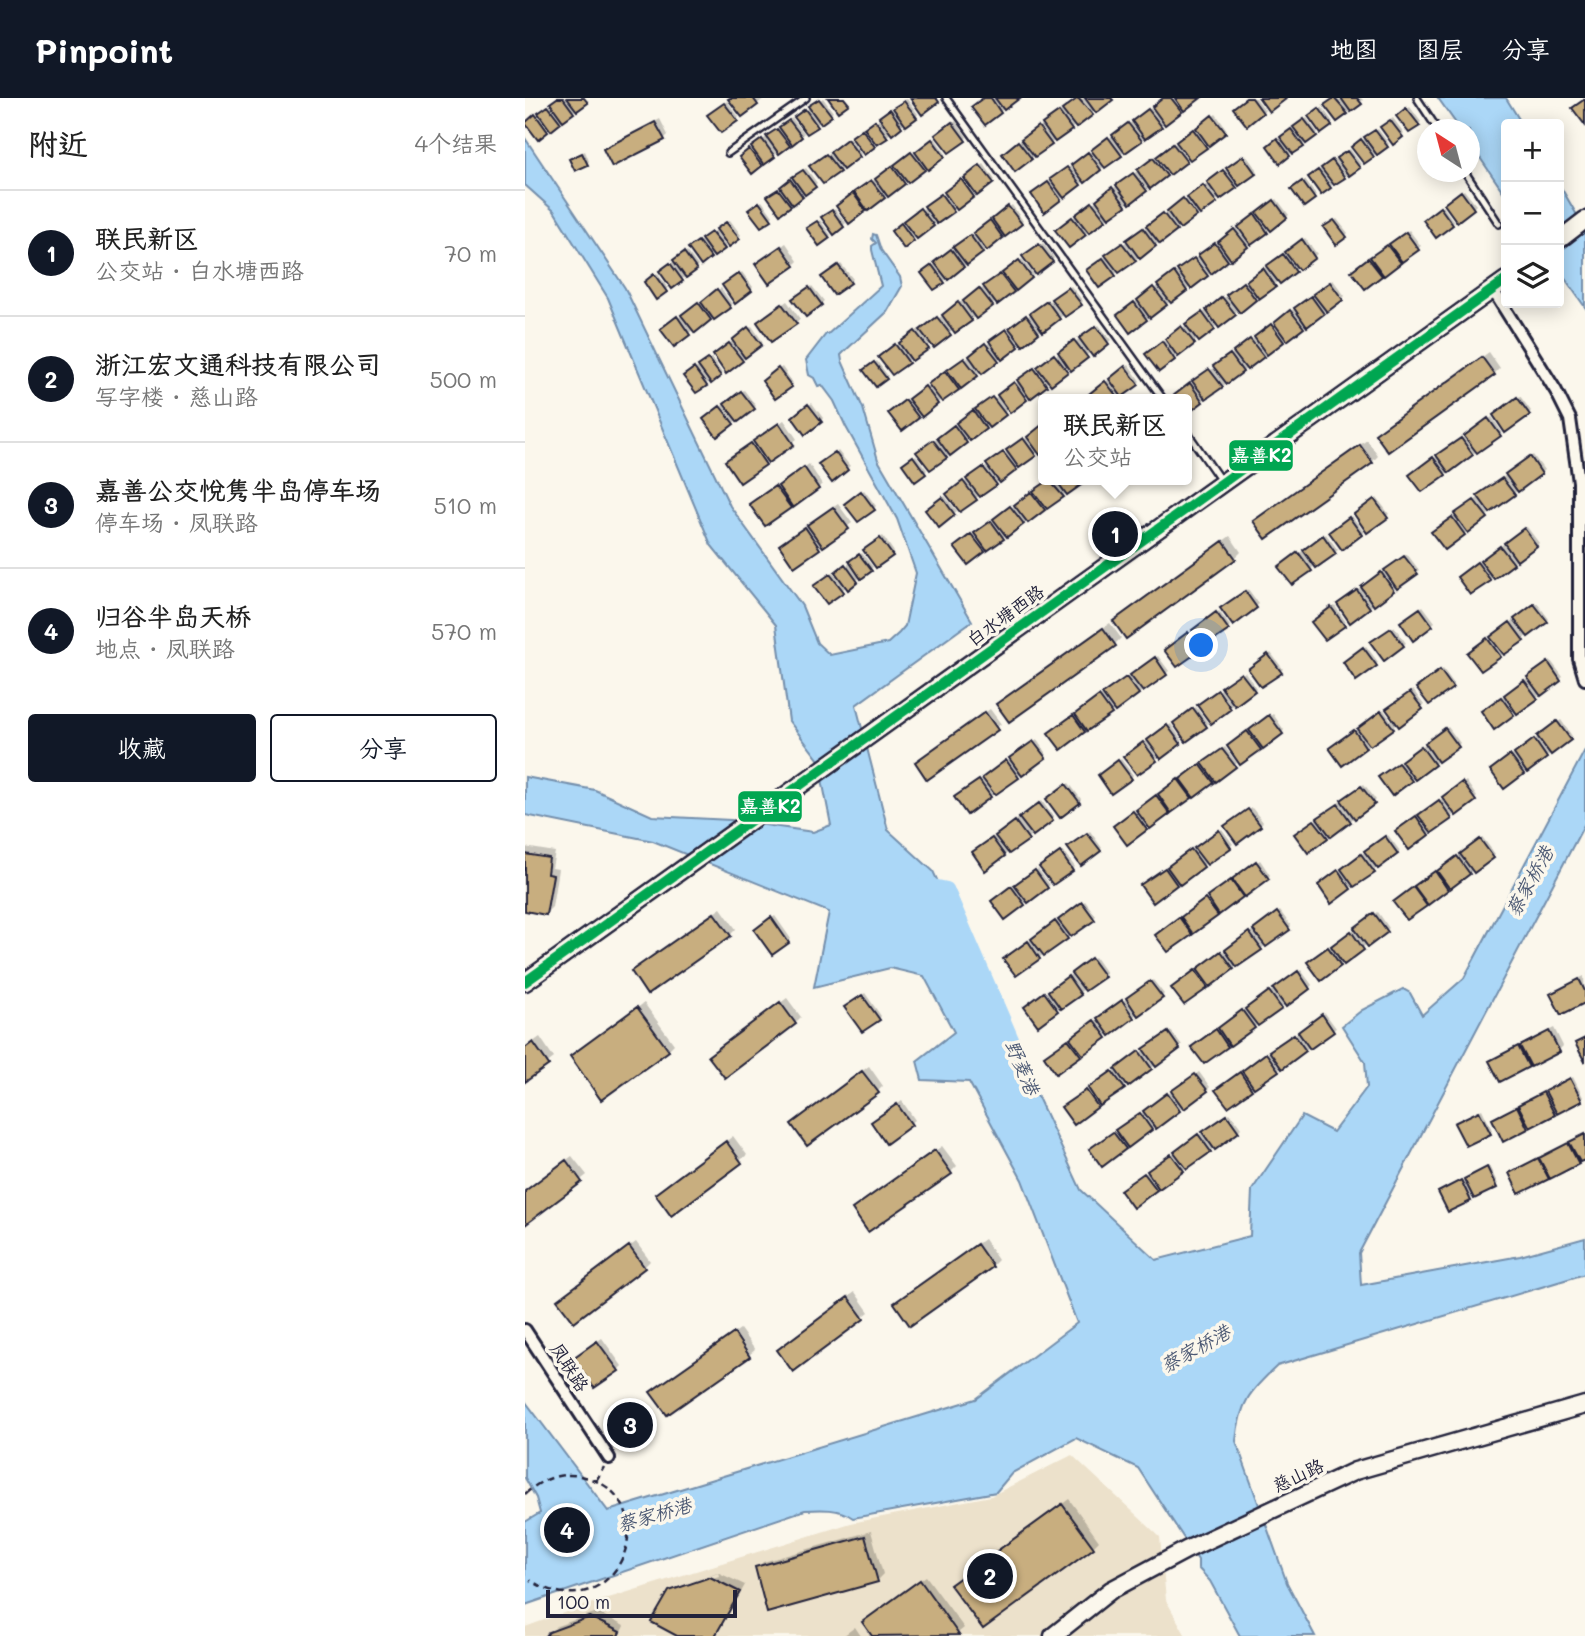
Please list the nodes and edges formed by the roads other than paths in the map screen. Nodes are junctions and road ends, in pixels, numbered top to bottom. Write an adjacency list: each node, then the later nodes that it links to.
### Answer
1 (806, 98): 5 (lane)
2 (946, 98): 11 (lane)
3 (1417, 98): 4 (lane)
4 (1431, 119)
5 (728, 153)
6 (1472, 182): 8 (lane)
7 (1585, 220): 9 (street)
8 (1499, 224)
9 (1564, 236)
10 (1500, 285): 13 (street, 白水塘西路); 14 (street)
11 (1159, 394)
12 (1192, 439): 13 (lane)
13 (1223, 484): 15 (street, 白水塘西路)
14 (1585, 679)
15 (525, 982)
16 (525, 1331): 18 (street, 凤联路)
17 (1585, 1405): 19 (street, 慈山路)
18 (609, 1458)
19 (1053, 1636)

